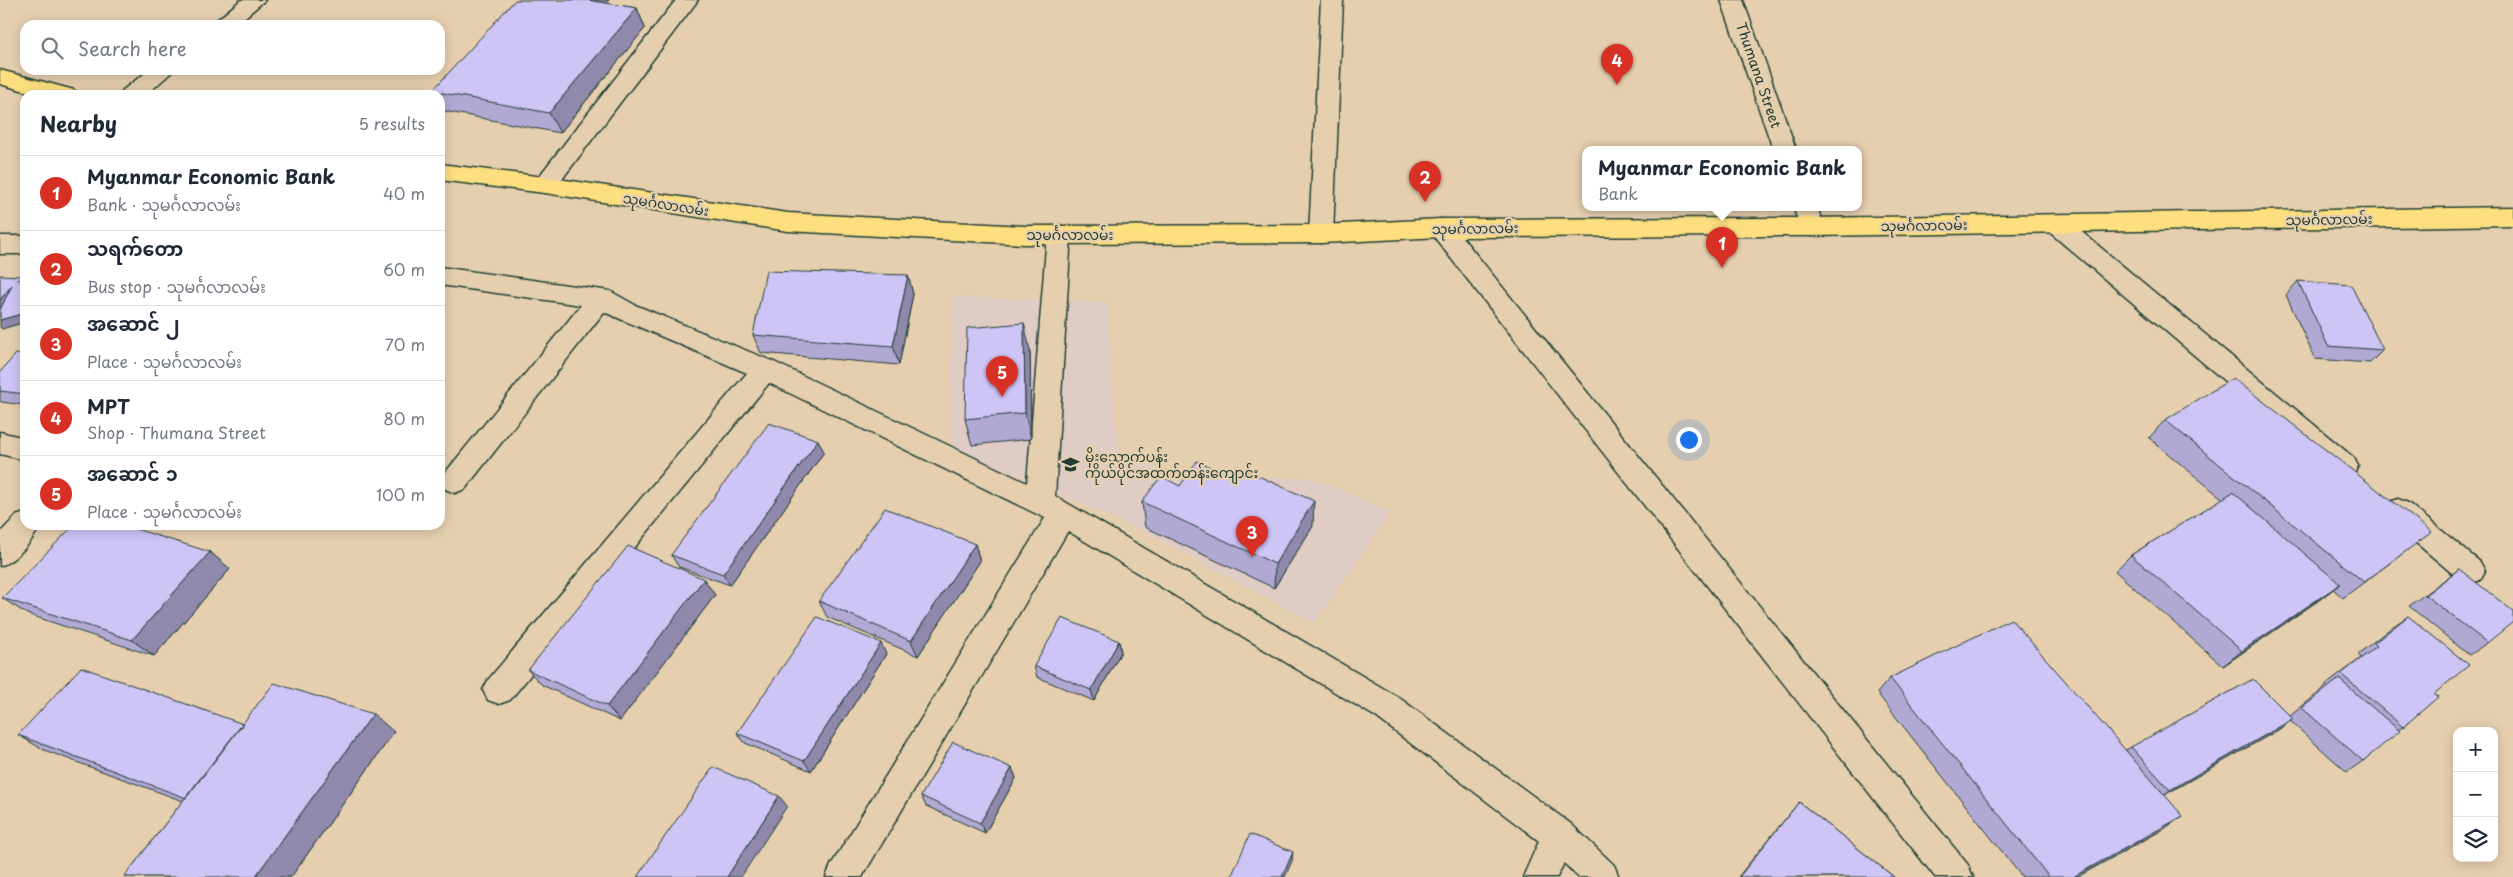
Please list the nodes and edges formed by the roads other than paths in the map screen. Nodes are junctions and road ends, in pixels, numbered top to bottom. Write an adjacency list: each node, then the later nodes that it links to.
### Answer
1 (254, 0): 5 (street)
2 (687, 0): 12 (street)
3 (1332, 0): 18 (street)
4 (1732, 0): 10 (street, Thumana Street)
5 (228, 20)
6 (157, 75): 9 (street)
7 (0, 77): 8 (main road)
8 (48, 90)
9 (137, 90)
10 (1784, 146)
11 (445, 173): 12 (main road, သုမင်္ဂလာလမ်း)
12 (545, 185): 17 (main road, သုမင်္ဂလာလမ်း)
13 (2513, 216): 15 (main road, သုမင်္ဂလာလမ်း)
14 (1808, 217): 15 (main road, သုမင်္ဂလာလမ်း); 16 (main road, သုမင်္ဂလာလမ်း)
15 (2056, 224): 30 (street)
16 (1442, 228): 18 (main road, သုမင်္ဂလာလမ်း); 36 (street)
17 (1059, 234): 18 (main road, သုမင်္ဂလာလမ်း); 27 (street)
18 (1321, 234)
19 (0, 245): 20 (street)
20 (20, 245)
21 (445, 277): 22 (street)
22 (601, 298): 23 (street); 26 (street)
23 (765, 369): 27 (street); 31 (street)
24 (0, 443): 25 (street)
25 (20, 448)
26 (455, 481)
27 (1052, 507): 32 (street); 33 (street)
28 (21, 530): 29 (street)
29 (0, 553)
30 (2470, 571)
31 (499, 690)
32 (1559, 836): 34 (street); 35 (street)
33 (843, 877)
34 (1540, 877)
35 (1602, 877)
36 (1956, 877)

